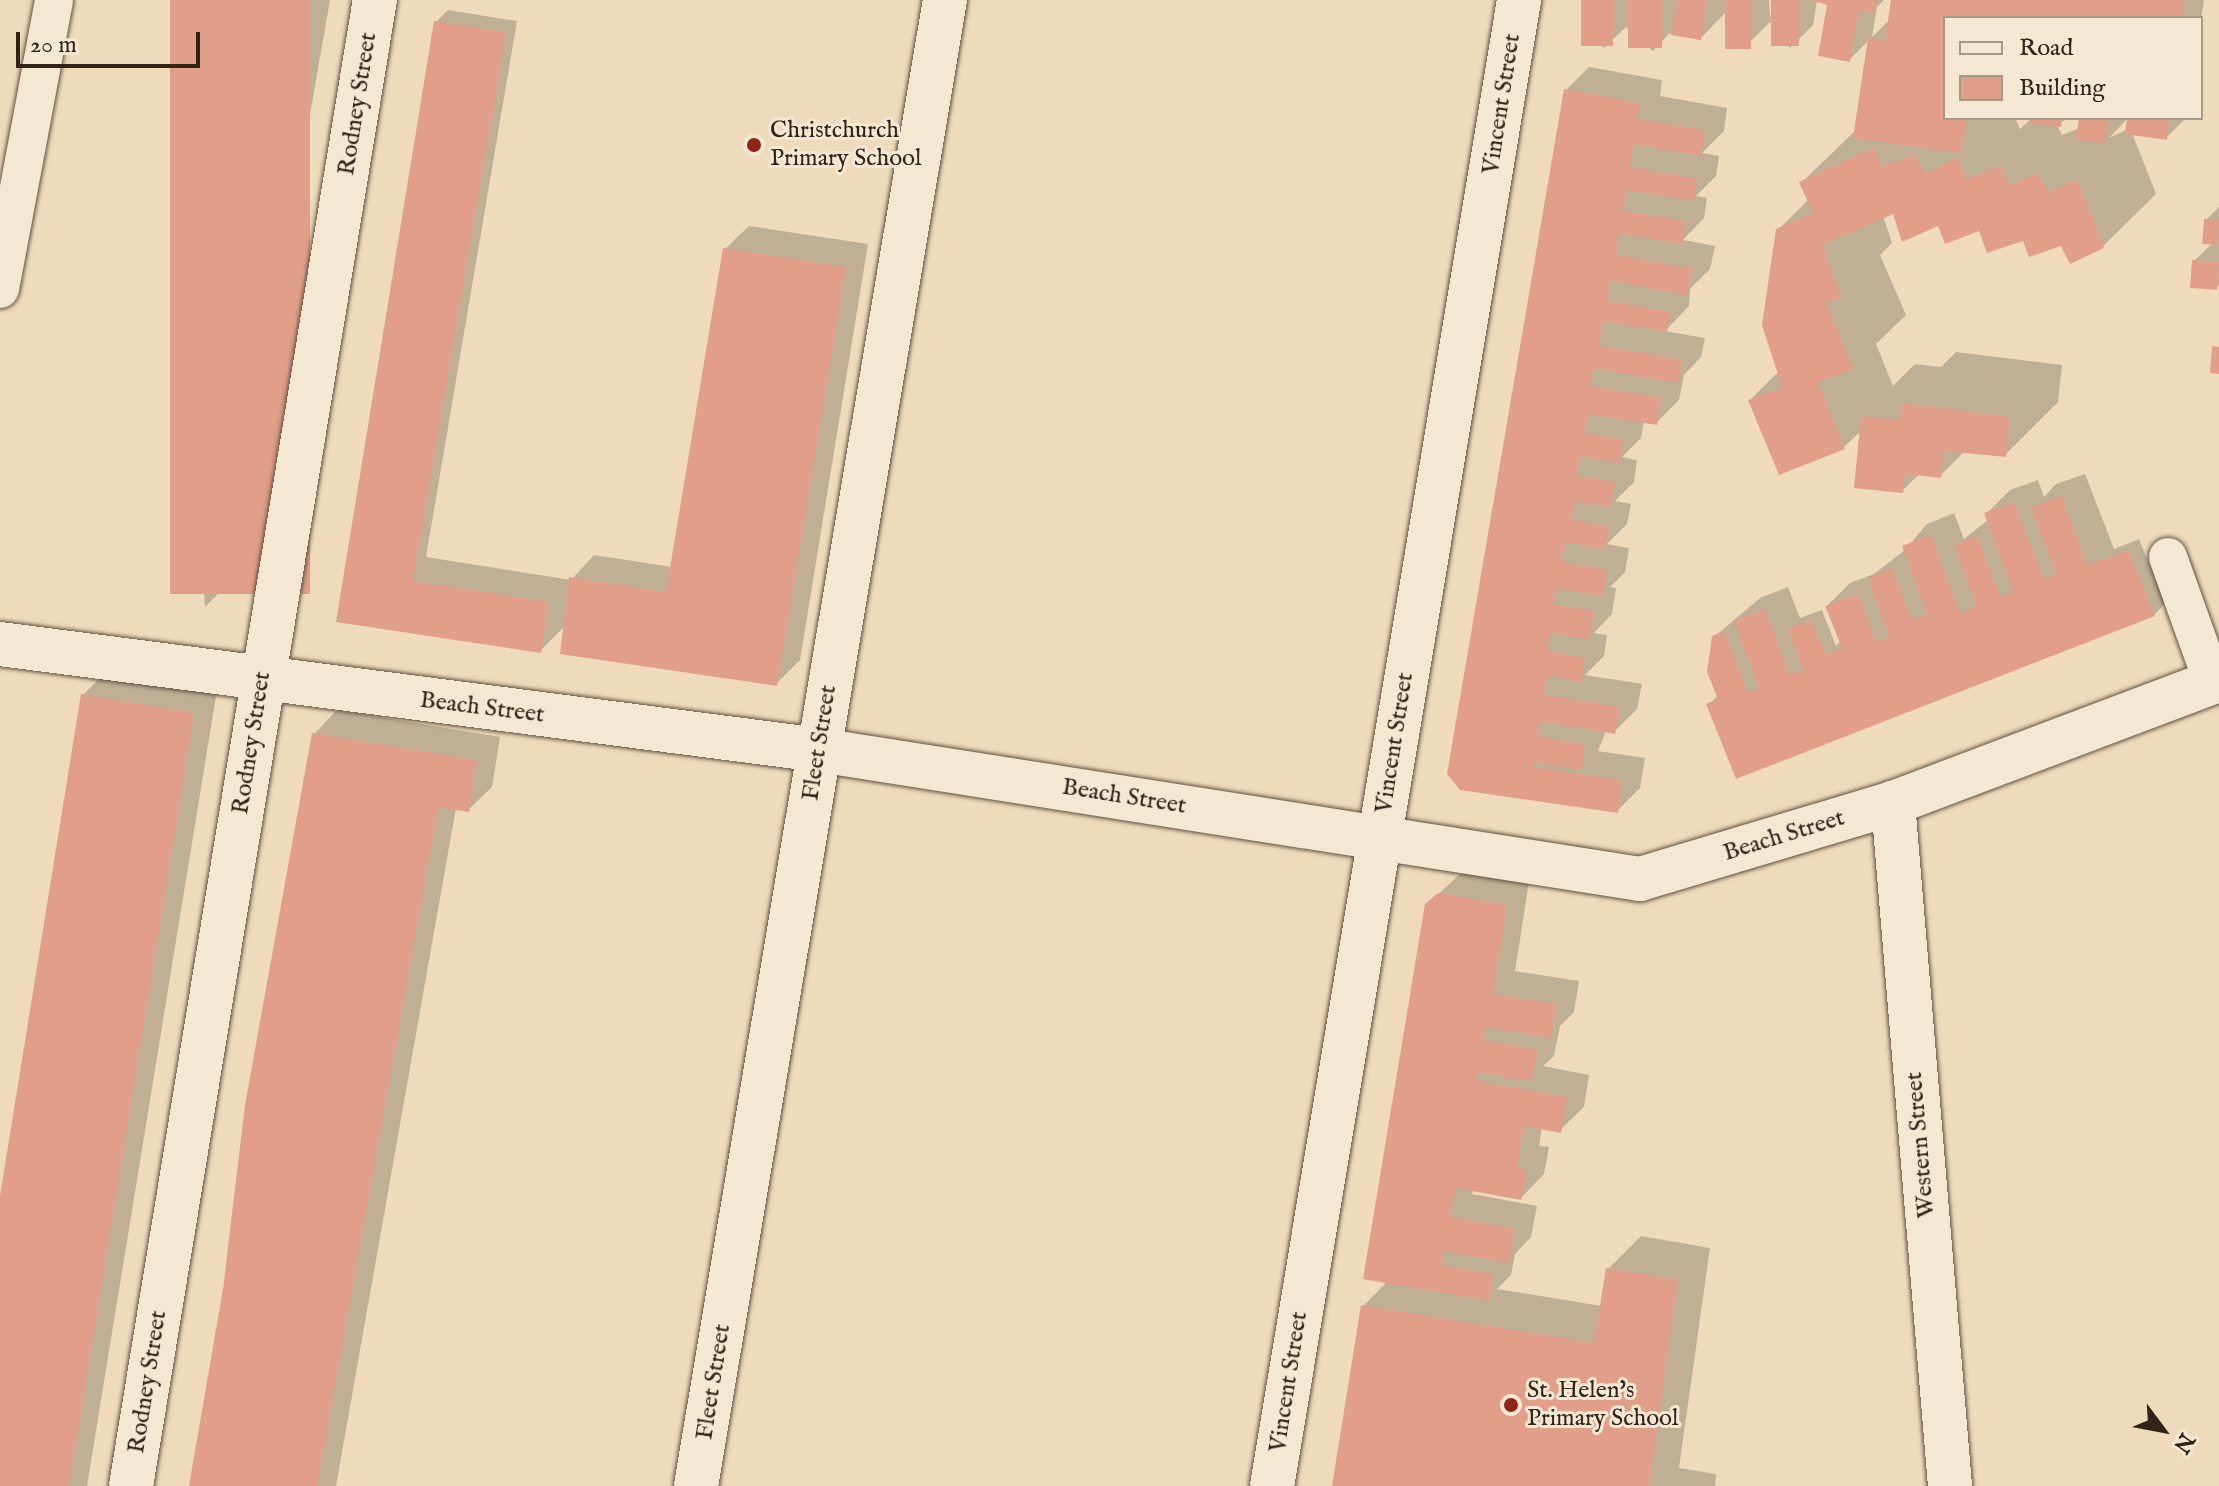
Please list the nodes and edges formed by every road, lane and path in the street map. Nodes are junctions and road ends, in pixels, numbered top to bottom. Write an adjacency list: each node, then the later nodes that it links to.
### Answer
1 (54, 0): 5 (lane)
2 (375, 0): 8 (street, Rodney Street)
3 (945, 0): 10 (street, Fleet Street)
4 (1519, 0): 12 (street, Vincent Street)
5 (0, 289)
6 (2168, 557): 9 (lane)
7 (0, 644): 8 (street, Beach Street)
8 (262, 681): 10 (street, Beach Street); 13 (street, Rodney Street)
9 (2216, 681): 11 (street, Beach Street)
10 (819, 750): 12 (street, Beach Street); 14 (street, Fleet Street)
11 (1893, 803): 12 (street, Beach Street); 16 (street, Western Street)
12 (1379, 836): 15 (street, Vincent Street)
13 (131, 1486)
14 (696, 1486)
15 (1272, 1486)
16 (1950, 1486)

